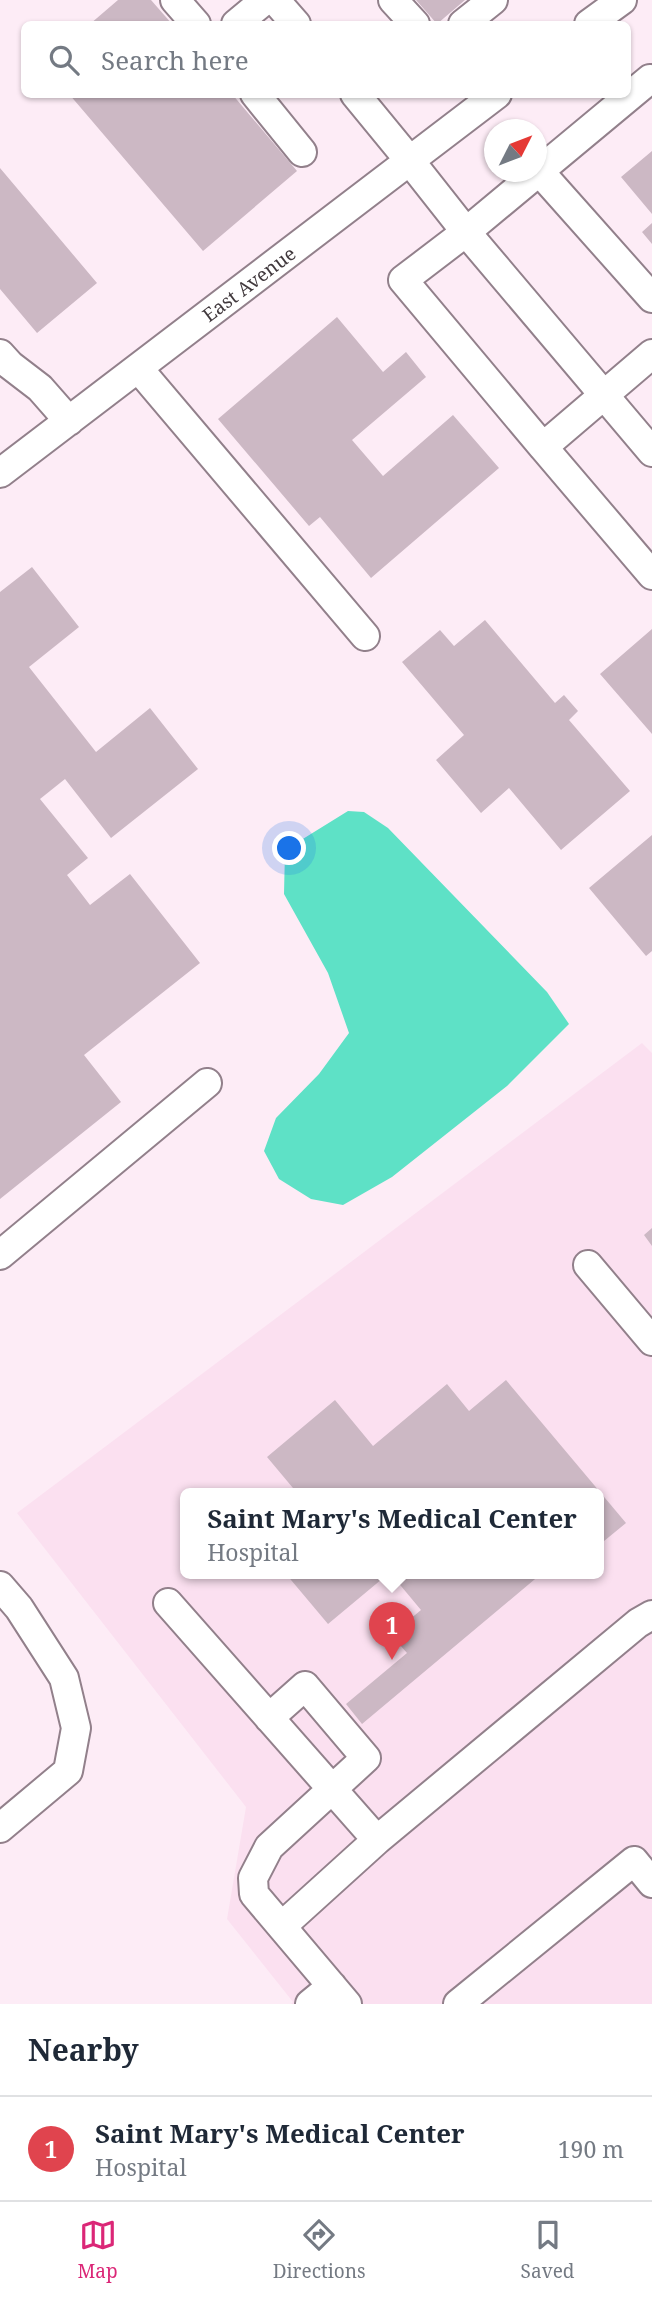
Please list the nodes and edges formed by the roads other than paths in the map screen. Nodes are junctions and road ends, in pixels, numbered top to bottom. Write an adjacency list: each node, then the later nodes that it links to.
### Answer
1 (175, 0): 6 (street)
2 (265, 0): 7 (street)
3 (275, 0): 8 (street)
4 (393, 0): 9 (street)
5 (493, 0): 10 (street)
6 (193, 21)
7 (240, 21)
8 (293, 21)
9 (412, 21)
10 (467, 21)
11 (650, 79): 12 (street)
12 (631, 95)
13 (258, 98): 17 (street)
14 (358, 98): 18 (street)
15 (492, 98): 18 (street, East Avenue)
16 (627, 98): 19 (street)
17 (302, 152)
18 (410, 161): 22 (street); 26 (street, East Avenue)
19 (547, 165)
20 (547, 181): 23 (street)
21 (527, 182): 22 (street)
22 (466, 232): 27 (street); 29 (street)
23 (652, 298)
24 (0, 354): 28 (street)
25 (652, 354): 27 (street)
26 (138, 368): 28 (street, East Avenue); 33 (street)
27 (604, 395): 29 (street); 30 (street)
28 (69, 421): 31 (street, East Avenue)
29 (543, 447): 32 (street)
30 (652, 452)
31 (0, 473)
32 (652, 575)
33 (365, 636)
34 (207, 1083): 35 (street)
35 (0, 1255)
36 (588, 1265): 37 (street)
37 (652, 1341)
38 (0, 1586): 43 (street)
39 (168, 1603): 41 (street)
40 (652, 1615): 44 (street)
41 (269, 1718): 42 (street); 42 (street)
42 (333, 1790): 44 (street); 46 (street)
43 (0, 1828)
44 (377, 1840): 46 (street)
45 (652, 1883): 49 (street)
46 (282, 1926): 47 (street)
47 (340, 1995): 48 (street)
48 (310, 2004)
49 (457, 2004)

